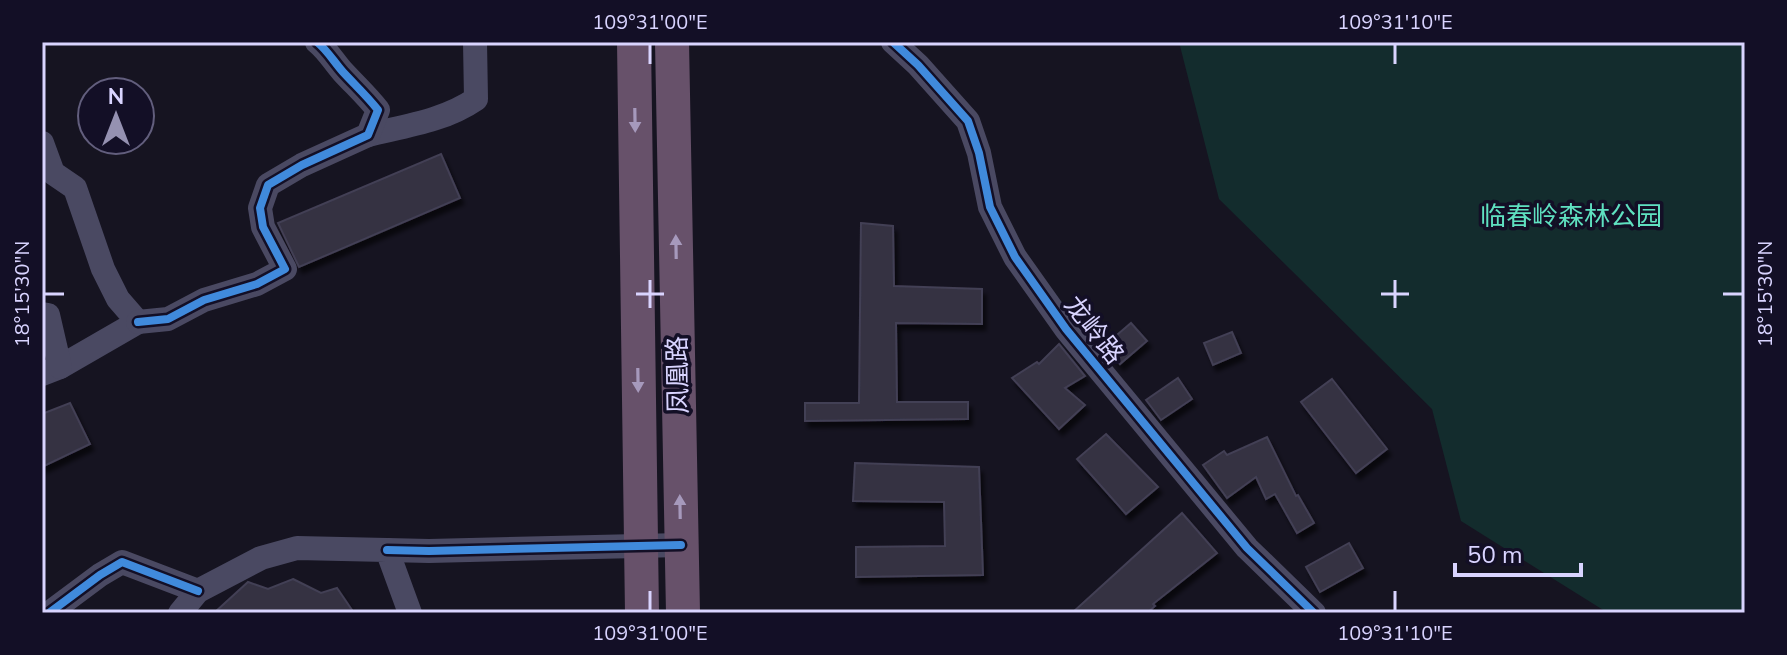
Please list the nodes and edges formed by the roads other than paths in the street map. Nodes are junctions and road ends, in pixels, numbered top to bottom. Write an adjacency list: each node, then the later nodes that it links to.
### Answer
1 (475, 42): 6 (street)
2 (634, 42): 12 (highway, 凤凰路, one-way to 12)
3 (672, 42): 11 (highway, 凤凰路, one-way to 3)
4 (893, 42): 20 (street, 龙岭路)
5 (331, 45): 6 (street)
6 (368, 135): 9 (street)
7 (42, 143): 9 (street)
8 (42, 314): 10 (street)
9 (138, 322): 10 (street)
10 (51, 370)
11 (681, 545): 12 (street); 19 (highway, 凤凰路)
12 (640, 547): 13 (street); 18 (highway, 凤凰路)
13 (387, 550): 14 (street); 17 (street)
14 (198, 591): 15 (street); 16 (street)
15 (49, 613)
16 (180, 613)
17 (410, 613)
18 (642, 613)
19 (683, 613)
20 (1314, 613)

